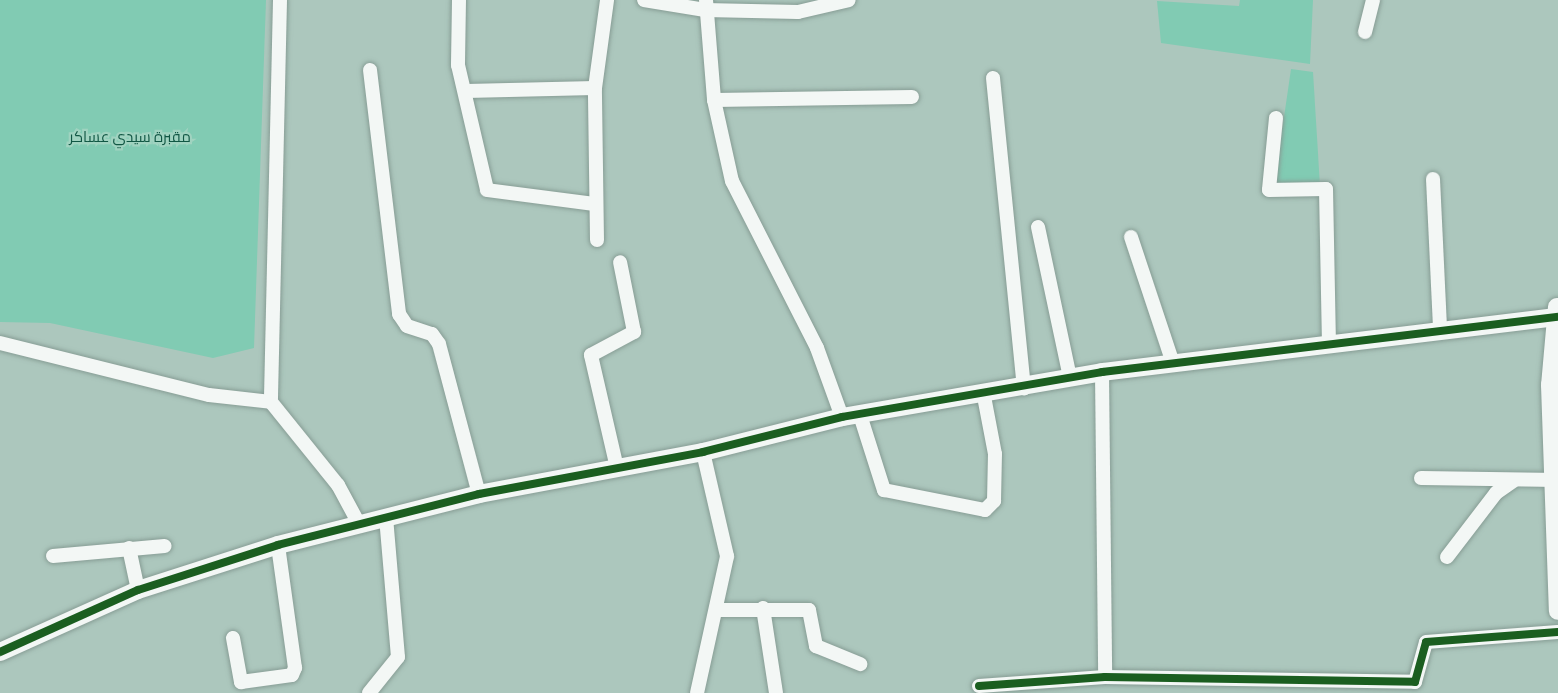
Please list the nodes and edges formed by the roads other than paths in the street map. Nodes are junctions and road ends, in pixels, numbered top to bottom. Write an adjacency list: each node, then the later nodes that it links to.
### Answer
1 (280, 0): 31 (street)
2 (459, 0): 12 (street)
3 (607, 0): 11 (street)
4 (849, 0): 7 (street)
5 (1373, 0): 8 (street)
6 (650, 1): 7 (street)
7 (705, 5): 14 (street)
8 (1365, 32)
9 (370, 70): 38 (street)
10 (993, 78): 29 (street)
11 (595, 88): 12 (street); 17 (street)
12 (466, 91): 17 (street)
13 (912, 97): 14 (street)
14 (714, 100): 32 (street)
15 (1276, 118): 25 (street)
16 (1433, 179): 23 (street)
17 (595, 204): 20 (street)
18 (1038, 227): 28 (street)
19 (1131, 237): 26 (street)
20 (597, 240)
21 (620, 262): 34 (street)
22 (1557, 313): 23 (street); 35 (street)
23 (1440, 327): 25 (street)
24 (0, 343): 31 (street)
25 (1329, 343): 26 (street)
26 (1173, 363): 27 (street)
27 (1102, 372): 28 (street); 54 (street)
28 (1070, 378): 29 (street)
29 (1024, 388): 30 (street)
30 (983, 391): 32 (street); 32 (street)
31 (271, 402): 40 (street)
32 (851, 416): 33 (street)
33 (703, 452): 34 (street); 48 (street)
34 (617, 468): 38 (street)
35 (1556, 468): 37 (street); 49 (street)
36 (1420, 478): 37 (street)
37 (1513, 480): 45 (street)
38 (479, 494): 39 (street)
39 (386, 517): 40 (street); 58 (street)
40 (359, 524): 41 (street)
41 (278, 545): 46 (street); 51 (street)
42 (165, 546): 43 (street)
43 (129, 548): 44 (street); 46 (street)
44 (53, 556)
45 (1447, 557)
46 (138, 590): 52 (street)
47 (763, 608): 48 (street); 53 (street); 60 (street)
48 (717, 610): 59 (street)
49 (1558, 611)
50 (1558, 632): 57 (street)
51 (233, 638)
52 (0, 652)
53 (860, 664)
54 (1106, 677): 55 (street); 56 (street)
55 (979, 686)
56 (1201, 687): 57 (street)
57 (1356, 687)
58 (369, 693)
59 (698, 693)
60 (776, 693)

